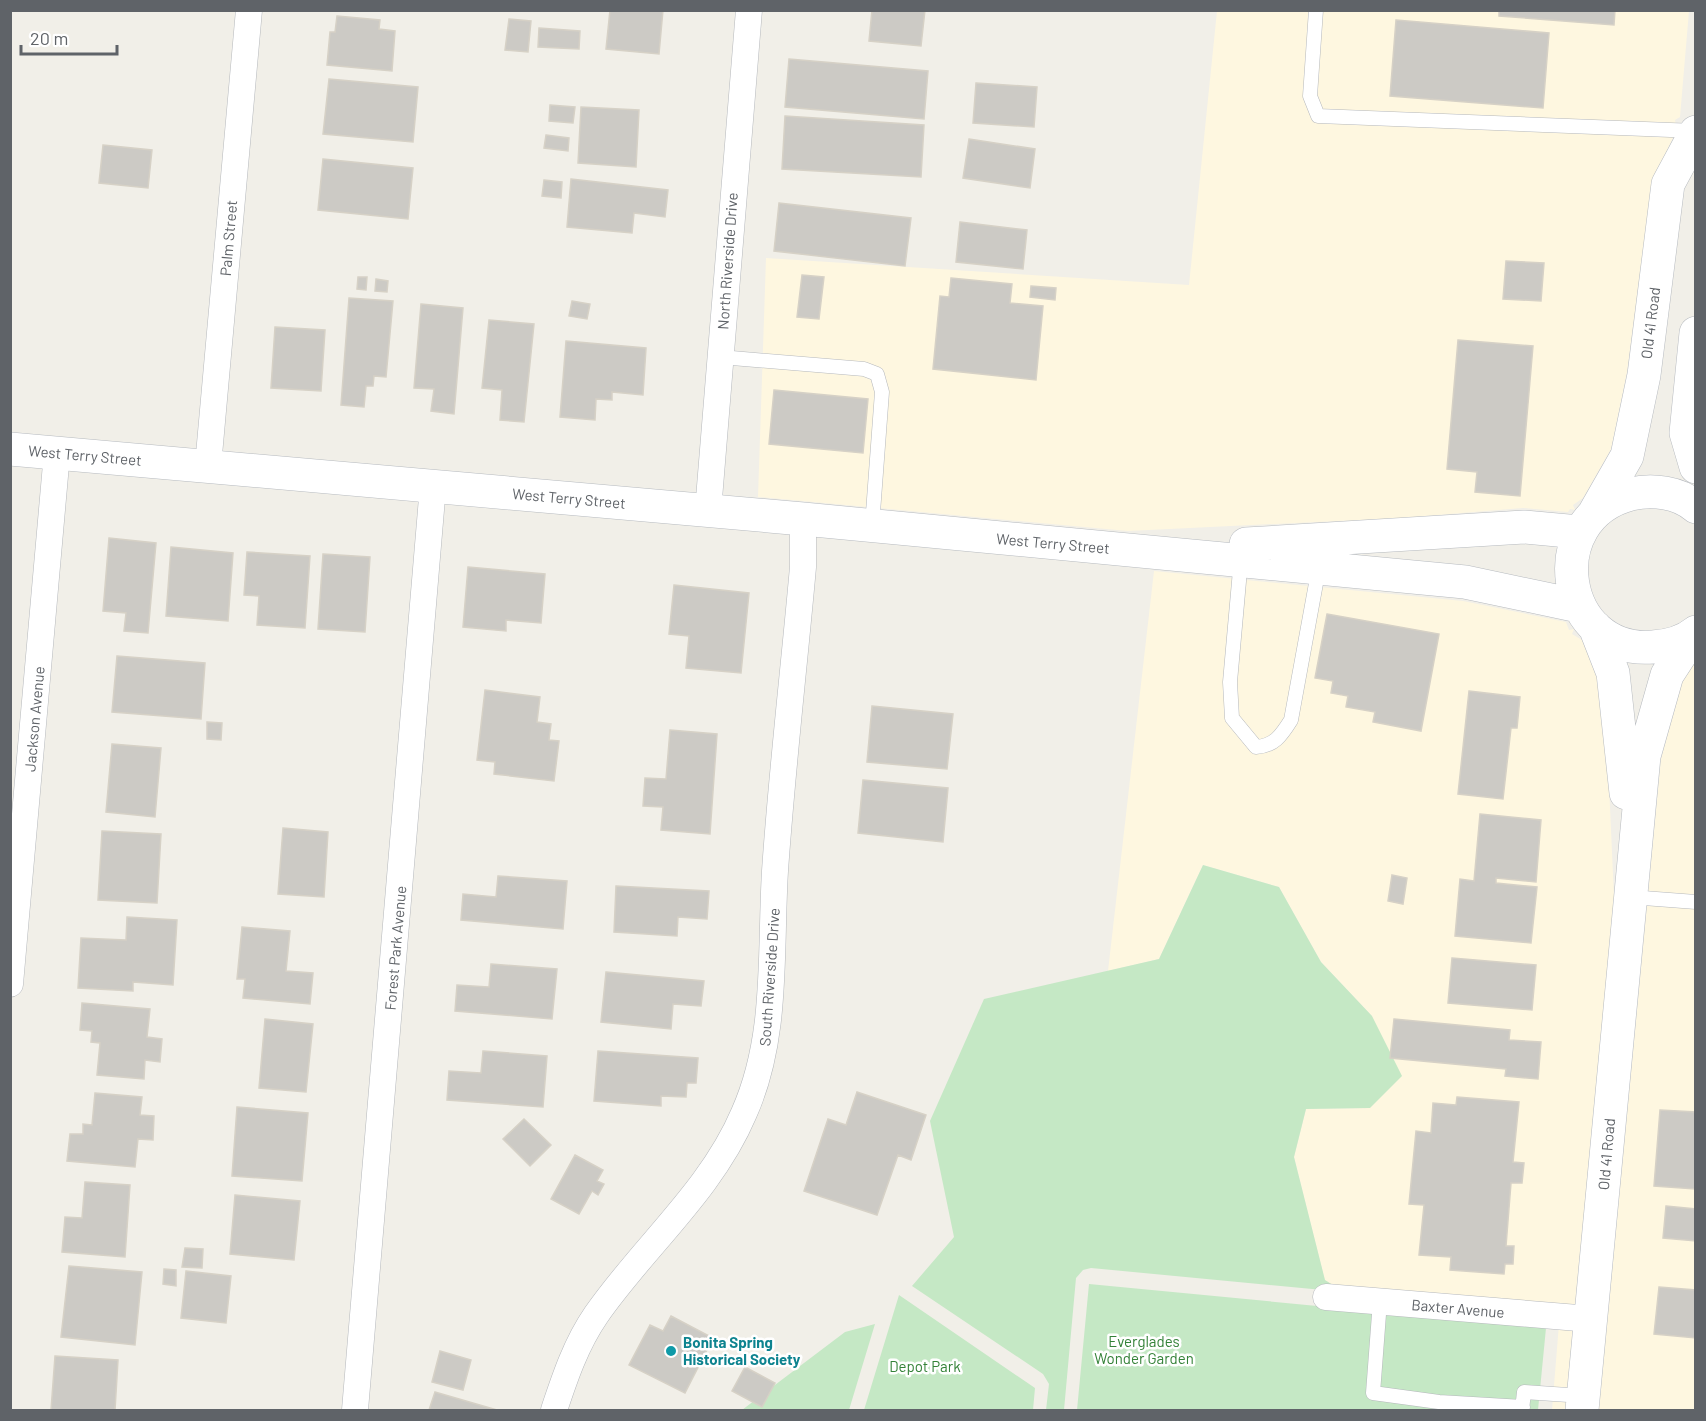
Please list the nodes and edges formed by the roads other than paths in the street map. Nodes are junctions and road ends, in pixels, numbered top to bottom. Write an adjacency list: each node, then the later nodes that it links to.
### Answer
1 (249, 10): 9 (street, Palm Street)
2 (749, 10): 6 (street, North Riverside Drive)
3 (1316, 10): 4 (lane)
4 (1695, 131): 15 (street, Old 41 Road)
5 (1695, 333): 10 (street)
6 (720, 357): 13 (street, North Riverside Drive); 16 (lane)
7 (10, 449): 8 (street, West Terry Street)
8 (57, 453): 9 (street, West Terry Street); 23 (street, Jackson Avenue)
9 (208, 466): 11 (street, West Terry Street)
10 (1695, 467)
11 (433, 486): 13 (street, West Terry Street); 29 (street, Forest Park Avenue)
12 (1695, 507): 15 (street)
13 (708, 511): 14 (street, West Terry Street)
14 (803, 519): 16 (street, West Terry Street); 30 (street, South Riverside Drive)
15 (1587, 522): 18 (street, West Terry Street); 19 (street, Old 41 Road)
16 (872, 526): 17 (street, West Terry Street)
17 (1242, 553): 18 (street, West Terry Street); 18 (lane)
18 (1322, 554): 19 (street, West Terry Street)
19 (1587, 616): 20 (street); 21 (street, Old 41 Road)
20 (1694, 634): 21 (street, Old 41 Road)
21 (1630, 897): 22 (lane); 26 (street, Old 41 Road)
22 (1695, 902)
23 (10, 984)
24 (1326, 1297): 25 (street, Baxter Avenue)
25 (1380, 1301): 26 (street, Baxter Avenue); 28 (lane)
26 (1590, 1319): 27 (street, Old 41 Road)
27 (1583, 1403): 28 (lane)
28 (1523, 1409)
29 (355, 1410)
30 (554, 1410)

